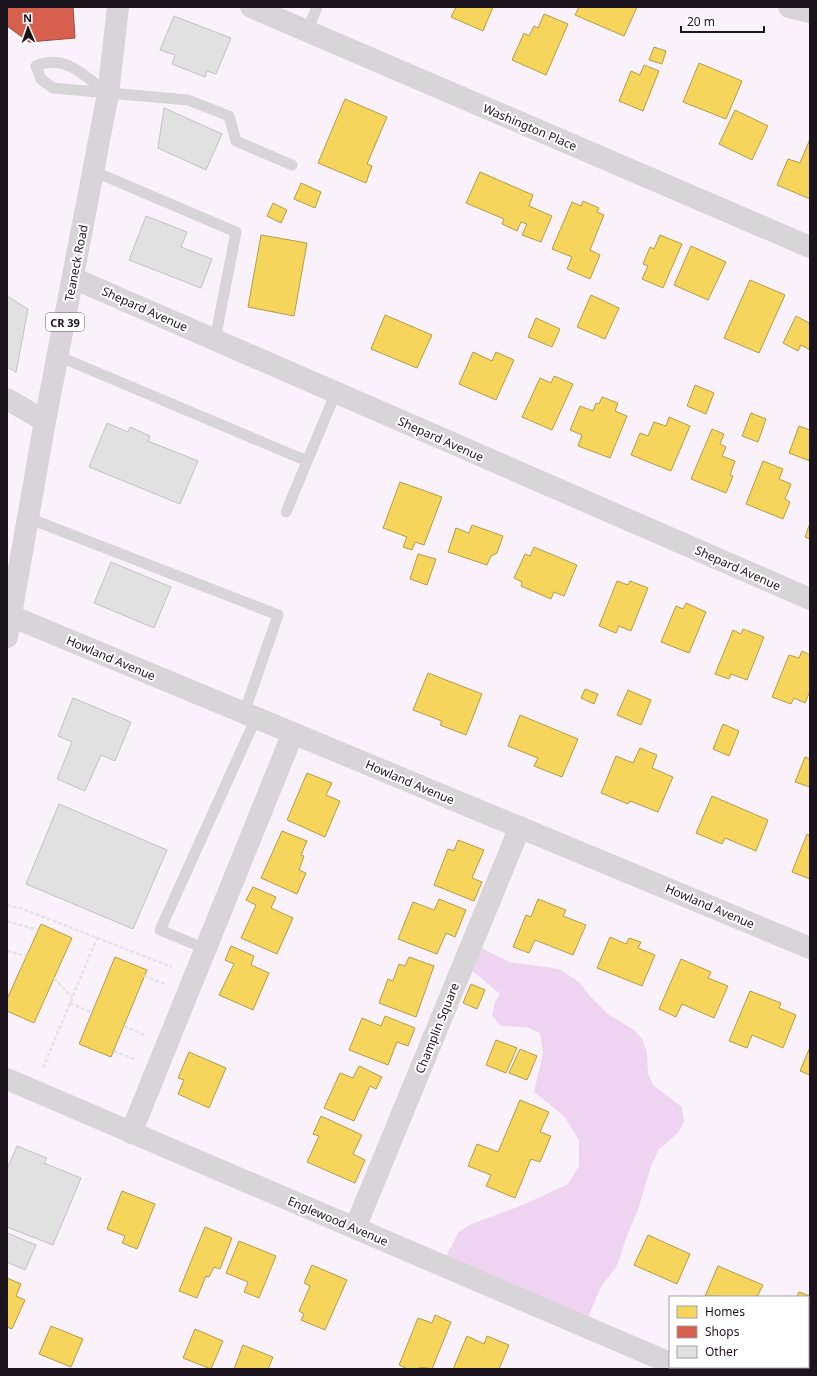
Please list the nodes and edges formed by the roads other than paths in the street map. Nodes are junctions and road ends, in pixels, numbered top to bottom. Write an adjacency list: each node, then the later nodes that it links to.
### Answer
1 (118, 7): 7 (main road, Teaneck Road / CR 39)
2 (251, 7): 6 (street, Washington Place)
3 (317, 7): 6 (lane)
4 (789, 7): 5 (street)
5 (810, 12)
6 (307, 31): 10 (street, Washington Place)
7 (108, 94): 7 (lane); 8 (lane); 9 (main road, Teaneck Road / CR 39)
8 (292, 165)
9 (93, 171): 11 (main road, Teaneck Road / CR 39); 12 (lane)
10 (810, 246)
11 (73, 278): 12 (street, Shepard Avenue); 13 (main road, Teaneck Road / CR 39)
12 (215, 340): 14 (street, Shepard Avenue)
13 (58, 356): 16 (main road, Teaneck Road / CR 39); 17 (lane)
14 (336, 392): 17 (lane); 20 (street, Shepard Avenue)
15 (7, 400): 16 (street)
16 (45, 421): 19 (main road, Teaneck Road / CR 39)
17 (307, 461): 18 (lane)
18 (286, 512)
19 (28, 518): 21 (main road, Teaneck Road / CR 39); 23 (lane)
20 (810, 599)
21 (9, 615): 22 (main road, Teaneck Road / CR 39); 23 (street, Howland Avenue)
22 (7, 637)
23 (250, 715): 24 (street, Howland Avenue); 27 (lane)
24 (293, 733): 25 (street, Howland Avenue); 27 (street)
25 (520, 827): 26 (street, Howland Avenue); 30 (street, Champlin Square)
26 (810, 948)
27 (206, 949): 29 (street)
28 (7, 1079): 29 (street, Englewood Avenue)
29 (132, 1133): 30 (street, Englewood Avenue)
30 (355, 1228): 31 (street, Englewood Avenue)
31 (669, 1363)

